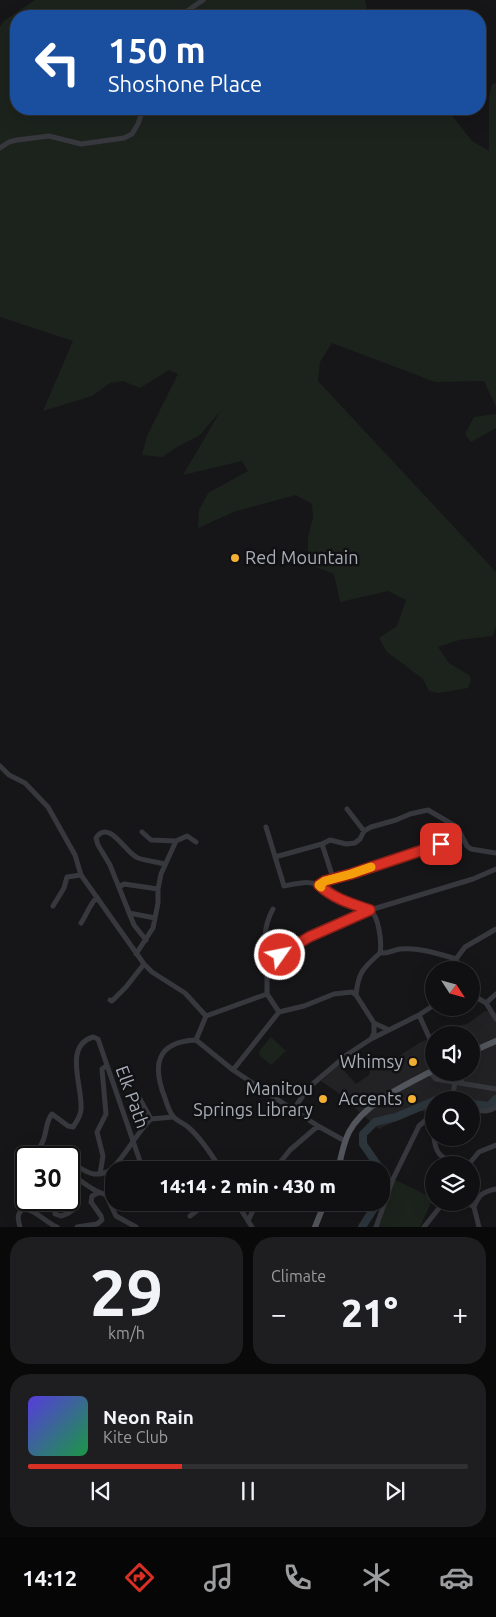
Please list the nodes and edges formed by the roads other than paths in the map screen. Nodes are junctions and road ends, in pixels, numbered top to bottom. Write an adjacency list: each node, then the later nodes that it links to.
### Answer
1 (202, 0): 2 (street)
2 (188, 10)
3 (141, 115): 4 (street)
4 (0, 148)
5 (0, 766): 18 (street)
6 (347, 809): 8 (street)
7 (266, 827): 15 (street)
8 (364, 831): 10 (street); 13 (street)
9 (142, 832): 11 (street)
10 (462, 836): 14 (street); 19 (street)
11 (176, 841): 12 (street); 16 (street)
12 (196, 842)
13 (322, 844): 15 (street); 19 (street)
14 (496, 853)
15 (275, 856): 20 (street)
16 (165, 864): 21 (street); 22 (street)
17 (496, 869): 26 (street)
18 (81, 874): 23 (street); 24 (street)
19 (333, 878): 20 (street)
20 (319, 885): 26 (street)
21 (119, 887): 22 (street); 27 (street)
22 (158, 890): 28 (street)
23 (97, 897): 29 (street); 33 (street)
24 (53, 906)
25 (273, 909): 36 (street)
26 (370, 910): 32 (street); 36 (street)
27 (129, 913): 28 (street); 31 (street)
28 (155, 918): 31 (street)
29 (81, 923)
30 (496, 929): 34 (street)
31 (146, 940): 33 (street)
32 (380, 953): 34 (street); 39 (street)
33 (136, 954): 35 (street)
34 (456, 959)
35 (144, 964): 41 (street); 46 (street)
36 (269, 964): 37 (street)
37 (267, 994): 44 (street); 46 (street)
38 (496, 994): 42 (street)
39 (356, 996): 44 (street); 48 (street)
40 (480, 999): 42 (street)
41 (110, 1000)
42 (486, 1003): 47 (street)
43 (425, 1011): 45 (street)
44 (279, 1012): 56 (street)
45 (419, 1015): 49 (street); 50 (street)
46 (206, 1016): 51 (street)
47 (496, 1019)
48 (374, 1023): 50 (street); 52 (street)
49 (425, 1028)
50 (389, 1030): 52 (street)
51 (196, 1040): 56 (street); 67 (street)
52 (371, 1040): 65 (street)
53 (496, 1041): 54 (main road)
54 (480, 1048)
55 (106, 1066): 71 (street, Elk Path); 74 (street, Elk Path); 83 (street)
56 (233, 1070): 65 (street)
57 (425, 1075): 72 (main road)
58 (449, 1081): 59 (street)
59 (455, 1082): 60 (street); 62 (street)
60 (462, 1083): 61 (street)
61 (496, 1089)
62 (453, 1091)
63 (137, 1094): 68 (street)
64 (496, 1107): 66 (street)
65 (294, 1109): 70 (street)
66 (480, 1110)
67 (173, 1117): 68 (street); 79 (street)
68 (151, 1119): 71 (street)
69 (425, 1121): 106 (street)
70 (318, 1126): 72 (street); 80 (street)
71 (133, 1140): 78 (street, Elk Path); 83 (street)
72 (345, 1141): 81 (main road)
73 (496, 1145): 77 (street)
74 (40, 1146)
75 (435, 1146): 76 (street)
76 (442, 1156)
77 (476, 1156)
78 (140, 1161)
79 (215, 1161)
80 (281, 1161)
81 (340, 1161)
82 (80, 1168): 83 (street)
83 (100, 1174)
84 (80, 1180): 86 (street)
85 (496, 1189): 87 (street)
86 (98, 1193): 88 (street); 102 (street)
87 (480, 1194)
88 (105, 1195)
89 (55, 1211): 90 (street)
90 (73, 1211)
91 (114, 1211): 103 (street)
92 (199, 1211): 98 (street)
93 (242, 1211): 99 (street)
94 (253, 1211): 99 (street)
95 (321, 1211): 105 (main road)
96 (437, 1211): 107 (street)
97 (475, 1211): 108 (street)
98 (190, 1216)
99 (248, 1221): 104 (street)
100 (20, 1227): 101 (street)
101 (57, 1227)
102 (77, 1227)
103 (136, 1227)
104 (252, 1227)
105 (315, 1227)
106 (376, 1227)
107 (424, 1227)
108 (479, 1227)

